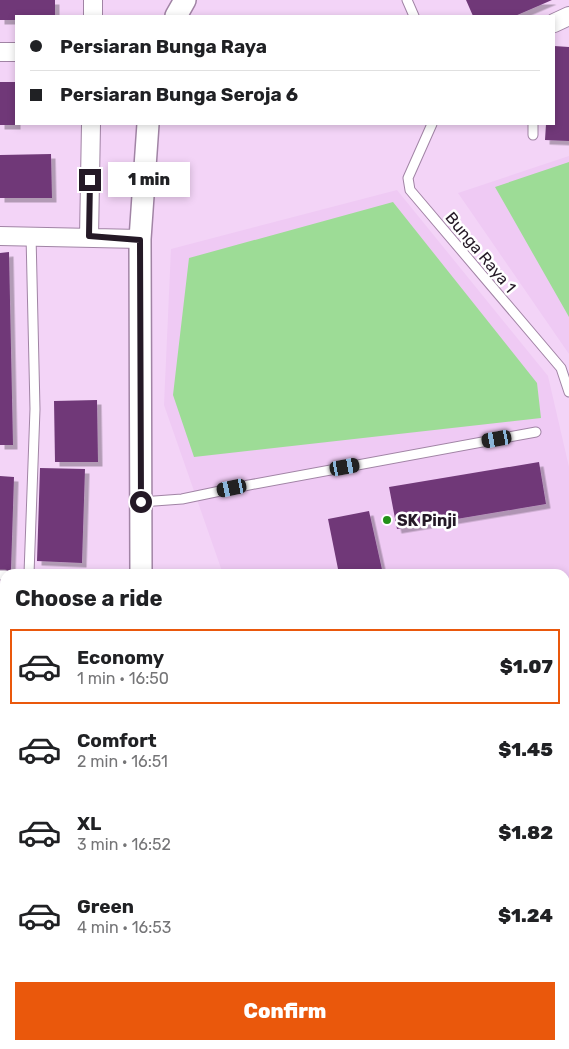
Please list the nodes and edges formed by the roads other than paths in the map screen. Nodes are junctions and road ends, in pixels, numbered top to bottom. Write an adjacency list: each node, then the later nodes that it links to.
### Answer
1 (93, 0): 4 (street)
2 (185, 0): 5 (street)
3 (407, 0): 6 (lane)
4 (93, 15)
5 (177, 15)
6 (414, 15)
7 (569, 16): 8 (street)
8 (555, 23)
9 (0, 52): 10 (street)
10 (15, 52)
11 (91, 125): 18 (street)
12 (148, 125): 19 (street)
13 (432, 125): 20 (lane, Bunga Raya 1)
14 (533, 125): 15 (lane)
15 (533, 135)
16 (31, 235): 17 (street); 18 (street); 23 (lane)
17 (0, 236)
18 (89, 236): 19 (street)
19 (140, 240): 22 (street)
20 (569, 392)
21 (536, 432): 22 (lane)
22 (141, 502): 24 (street)
23 (29, 569)
24 (141, 569)

